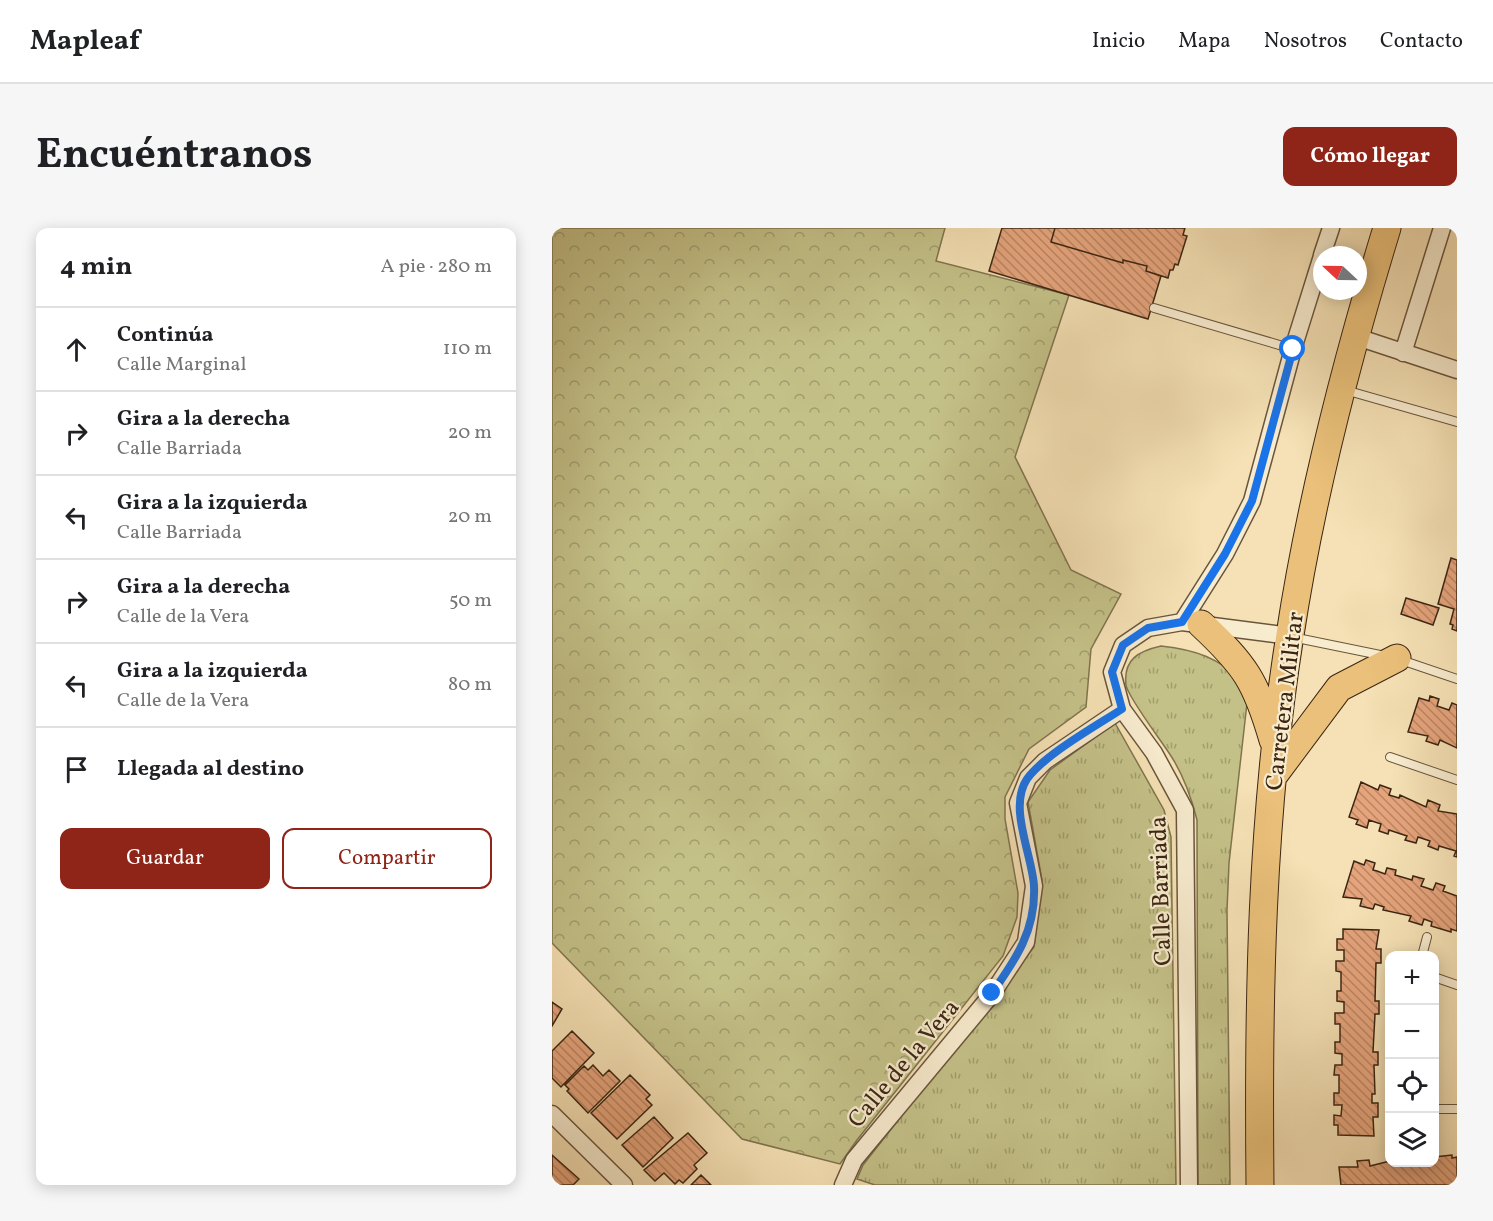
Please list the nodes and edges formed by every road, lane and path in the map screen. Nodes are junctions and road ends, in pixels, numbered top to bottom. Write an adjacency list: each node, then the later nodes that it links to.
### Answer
1 (1331, 228): 4 (street)
2 (1387, 228): 7 (main road, Carretera Militar)
3 (1442, 228): 9 (street)
4 (1325, 246)
5 (1313, 285): 8 (street)
6 (1154, 308): 8 (lane)
7 (1354, 336): 9 (street); 11 (main road, Carretera Militar)
8 (1293, 349): 13 (street)
9 (1403, 353): 10 (street)
10 (1457, 370)
11 (1340, 389): 12 (lane); 14 (main road, Carretera Militar)
12 (1457, 422)
13 (1192, 623): 14 (street, Calle Barriada); 17 (street, Calle Barriada); 19 (main road)
14 (1290, 636): 15 (lane); 19 (main road, Carretera Militar)
15 (1397, 658): 16 (lane); 19 (main road)
16 (1457, 679)
17 (1122, 709): 29 (street, Calle de la Vera); 30 (street, Calle Barriada)
18 (1390, 758): 20 (lane)
19 (1275, 763): 31 (main road, Carretera Militar)
20 (1457, 780)
21 (1427, 937): 22 (lane)
22 (1423, 951)
23 (1439, 980): 24 (lane)
24 (1457, 985)
25 (1457, 1108): 26 (lane)
26 (1439, 1109)
27 (552, 1114): 28 (street)
28 (624, 1185)
29 (843, 1185)
30 (1189, 1185)
31 (1260, 1185)

